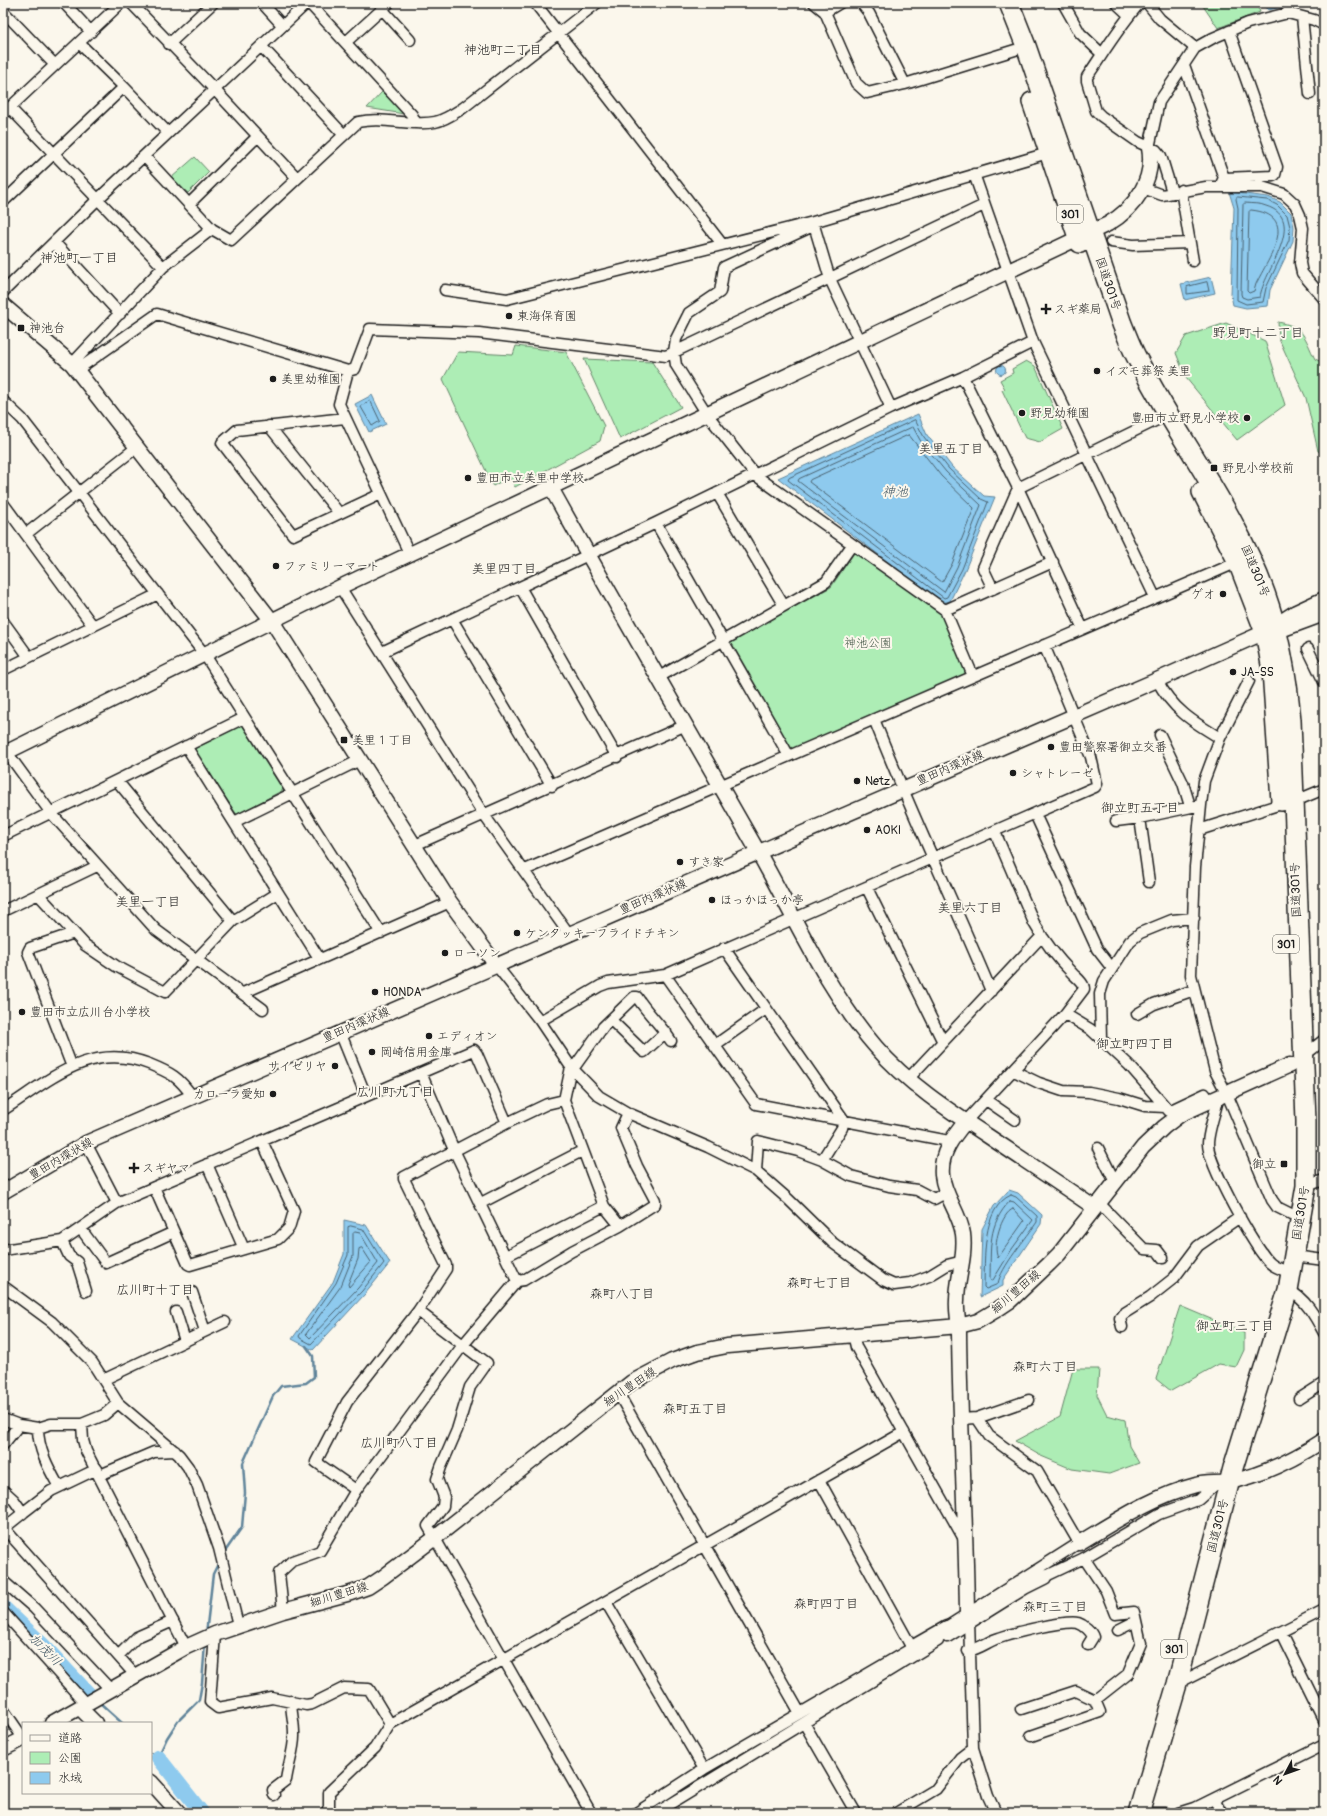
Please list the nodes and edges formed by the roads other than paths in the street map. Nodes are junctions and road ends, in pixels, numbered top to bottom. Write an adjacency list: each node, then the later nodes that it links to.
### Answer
1 (64, 3): 28 (street)
2 (121, 3): 28 (street)
3 (131, 3): 33 (street)
4 (213, 3): 33 (street)
5 (262, 3): 25 (street)
6 (308, 3): 25 (street); 31 (street)
7 (535, 3): 29 (street)
8 (597, 3): 29 (street)
9 (814, 3): 21 (street)
10 (840, 3): 21 (street)
11 (861, 3): 40 (street)
12 (997, 3): 36 (highway, 国道301号 / 301)
13 (1009, 3): 64 (highway, 国道301号 / 301)
14 (1063, 3): 37 (street)
15 (1116, 3): 22 (street)
16 (1140, 3): 22 (street)
17 (1147, 3): 35 (street)
18 (385, 6): 30 (street); 31 (street)
19 (1289, 8): 23 (street); 27 (street)
20 (3, 11): 24 (street)
21 (825, 12): 40 (street)
22 (1130, 15): 37 (street)
23 (1302, 18): 26 (street); 43 (street)
24 (6, 22): 38 (street)
25 (282, 25): 34 (street)
26 (1324, 25)
27 (1229, 31): 35 (street); 55 (street)
28 (91, 32): 32 (street)
29 (559, 33): 45 (street); 68 (street)
30 (410, 40)
31 (346, 42): 45 (street)
32 (79, 43): 38 (street); 41 (street)
33 (169, 44): 42 (street)
34 (261, 46): 42 (street); 47 (street)
35 (1195, 48): 39 (street)
36 (1015, 50): 40 (street); 51 (highway, 国道301号 / 301)
37 (1102, 54): 49 (street)
38 (55, 65): 44 (street)
39 (1184, 65): 49 (street); 55 (street)
40 (905, 84)
41 (124, 87): 46 (street); 50 (street)
42 (214, 89): 46 (street); 48 (street)
43 (1310, 94)
44 (6, 111): 50 (street)
45 (416, 123): 47 (street)
46 (168, 133): 52 (street)
47 (343, 134): 54 (street)
48 (257, 137): 54 (street); 60 (street)
49 (1149, 148): 56 (street); 57 (street)
50 (55, 153): 58 (street); 59 (street)
51 (1048, 153): 53 (street); 64 (highway, 国道301号 / 301)
52 (144, 156): 58 (street); 60 (street)
53 (974, 174): 61 (street); 62 (street)
54 (297, 178): 63 (street)
55 (1222, 182): 57 (street); 75 (street)
56 (1143, 188): 57 (street); 64 (street)
57 (1177, 191): 67 (street)
58 (98, 199): 65 (street); 70 (street)
59 (3, 202)
60 (189, 204): 63 (street)
61 (984, 205): 71 (street); 72 (street)
62 (813, 224): 68 (street); 72 (street); 80 (street)
63 (212, 229): 70 (street)
64 (1085, 236): 71 (street); 88 (highway, 国道301号 / 301); 121 (highway, 国道301号 / 301)
65 (54, 242): 74 (street); 77 (street)
66 (1111, 242): 67 (street)
67 (1190, 243): 69 (street)
68 (722, 244): 73 (street)
69 (1194, 261)
70 (163, 266): 77 (street)
71 (1009, 272): 78 (street); 79 (street)
72 (830, 279): 78 (street); 80 (street)
73 (444, 290)
74 (3, 292)
75 (1324, 299)
76 (3, 305): 81 (street)
77 (120, 314): 81 (street)
78 (860, 342): 85 (street); 86 (street)
79 (1033, 342): 83 (street); 91 (street)
80 (674, 352): 82 (street); 86 (street)
81 (74, 367): 82 (street); 90 (street)
82 (348, 371): 87 (street)
83 (963, 377): 85 (street); 94 (street)
84 (4, 403): 95 (street)
85 (891, 408): 92 (street)
86 (707, 414): 92 (street); 93 (street)
87 (344, 418): 89 (street); 97 (street)
88 (1159, 419): 91 (street); 106 (highway, 国道301号 / 301)
89 (269, 426): 99 (street); 99 (street)
90 (137, 447): 95 (street); 118 (street)
91 (1087, 453): 94 (street); 111 (street)
92 (755, 475): 96 (street); 102 (street)
93 (551, 488): 103 (street); 104 (street)
94 (1018, 488): 105 (street); 109 (street)
95 (80, 492): 101 (street); 110 (street)
96 (718, 493): 100 (street); 113 (street)
97 (381, 494): 99 (street); 104 (street)
98 (3, 504): 101 (street)
99 (339, 513)
100 (656, 523): 103 (street); 122 (street)
101 (26, 534): 119 (street)
102 (852, 544): 113 (street); 114 (street)
103 (588, 554): 108 (street); 130 (street)
104 (410, 555): 107 (street)
105 (1053, 562): 109 (street); 120 (street)
106 (1238, 562): 111 (street); 121 (highway, 国道301号 / 301)
107 (340, 587): 118 (street); 125 (street)
108 (520, 587): 116 (street); 143 (street)
109 (993, 589): 114 (street)
110 (158, 594): 119 (street); 126 (street)
111 (1155, 597): 120 (street)
112 (1324, 599): 121 (street)
113 (784, 606): 122 (street)
114 (945, 610): 129 (street)
115 (1324, 614): 121 (street)
116 (452, 619): 125 (street); 146 (street)
117 (3, 621): 127 (street)
118 (272, 621): 126 (street); 144 (street)
119 (94, 626): 127 (street)
120 (1083, 629): 123 (street)
121 (1273, 629): 131 (street, 豊田内環状線); 151 (highway, 国道301号 / 301)
122 (724, 640): 130 (street); 142 (street)
123 (1044, 645): 129 (street); 134 (street)
124 (1308, 649): 133 (street)
125 (382, 652): 156 (street)
126 (205, 655): 135 (street); 141 (street)
127 (28, 657): 128 (street)
128 (3, 670)
129 (973, 676): 136 (street)
130 (658, 677): 137 (street)
131 (1157, 680): 134 (street, 豊田内環状線); 139 (street)
132 (1249, 681): 139 (street)
133 (1324, 682)
134 (1072, 715): 148 (street, 豊田内環状線); 155 (street)
135 (244, 718): 140 (street); 150 (street)
136 (874, 719): 142 (street); 148 (street)
137 (686, 726): 143 (street); 147 (street)
138 (1160, 735): 153 (street)
139 (1220, 738): 152 (street)
140 (186, 746): 145 (street); 159 (street)
141 (4, 751): 154 (street)
142 (789, 756): 147 (street)
143 (617, 757): 146 (street)
144 (360, 760): 150 (street); 163 (street)
145 (118, 782): 154 (street); 176 (street)
146 (552, 786): 156 (street)
147 (720, 786): 164 (street); 167 (street)
148 (902, 789): 164 (street, 豊田内環状線); 165 (street)
149 (1324, 789): 151 (street)
150 (294, 794): 159 (street); 178 (street)
151 (1287, 803): 160 (street); 203 (highway, 国道301号 / 301)
152 (1201, 805): 153 (street); 160 (street)
153 (1190, 806): 157 (street)
154 (51, 813): 162 (street); 166 (street)
155 (1035, 814): 161 (street); 185 (street)
156 (484, 815): 163 (street); 167 (street)
157 (1140, 818): 158 (street); 168 (street)
158 (1116, 821)
159 (234, 822): 170 (street)
160 (1199, 830): 175 (street)
161 (995, 832): 165 (street); 180 (street)
162 (3, 836)
163 (415, 845): 172 (street)
164 (758, 852): 174 (street); 179 (street, 豊田内環状線)
165 (934, 858): 169 (street); 188 (street)
166 (97, 866): 171 (street); 183 (street)
167 (525, 870): 179 (street)
168 (1149, 882)
169 (867, 888): 174 (street); 201 (street)
170 (278, 893): 176 (street); 182 (street)
171 (38, 894): 173 (street); 177 (street)
172 (450, 902): 178 (street); 184 (street)
173 (3, 911)
174 (793, 918): 181 (street); 208 (street)
175 (1194, 918): 185 (street); 187 (street)
176 (233, 921): 183 (street)
177 (74, 933): 183 (street); 204 (street)
178 (381, 933): 182 (street)
179 (569, 934): 184 (street, 豊田内環状線)
180 (1042, 936): 188 (street); 192 (street)
181 (724, 948): 186 (street); 191 (street)
182 (319, 958): 189 (street)
183 (196, 960): 189 (street)
184 (496, 965): 195 (street); 196 (street, 豊田内環状線)
185 (1111, 968): 198 (street)
186 (665, 975): 195 (street); 202 (street)
187 (1194, 990): 193 (street); 211 (street)
188 (992, 991): 201 (street)
189 (243, 993): 190 (street)
190 (263, 1009)
191 (766, 1009): 202 (street); 217 (street)
192 (1065, 1014): 198 (street); 206 (street)
193 (1137, 1014)
194 (611, 1020): 197 (street); 197 (street); 205 (street)
195 (540, 1021): 205 (street)
196 (340, 1032): 209 (street, 豊田内環状線); 210 (street)
197 (666, 1032): 200 (street)
198 (1100, 1039): 214 (street)
199 (1324, 1040): 203 (street)
200 (671, 1041)
201 (943, 1042): 208 (street)
202 (715, 1045): 217 (street)
203 (1296, 1061): 211 (street, 細川豊田線); 232 (highway, 国道301号 / 301); 240 (highway, 国道301号 / 301)
204 (72, 1066): 209 (street); 215 (street)
205 (572, 1068): 212 (street); 216 (street)
206 (1014, 1071): 213 (street); 214 (street)
207 (421, 1073): 210 (street); 220 (street); 225 (street)
208 (909, 1078): 219 (street)
209 (192, 1096): 223 (street, 豊田内環状線)
210 (366, 1096): 221 (street)
211 (1219, 1097): 214 (street); 231 (street, 細川豊田線); 240 (street); 241 (street)
212 (564, 1100): 220 (street); 226 (street)
213 (986, 1100): 218 (street); 219 (street)
214 (1166, 1107)
215 (3, 1110)
216 (628, 1113): 229 (street); 242 (street)
217 (844, 1120): 222 (street); 227 (street)
218 (1015, 1120)
219 (966, 1121): 222 (street); 238 (street)
220 (507, 1123): 225 (street)
221 (262, 1141): 228 (street); 246 (street)
222 (949, 1142): 235 (street)
223 (86, 1143): 234 (street, 豊田内環状線); 236 (street)
224 (1098, 1148): 231 (street)
225 (454, 1150): 237 (street); 258 (street)
226 (582, 1151): 237 (street); 239 (street)
227 (822, 1160): 229 (street); 235 (street)
228 (207, 1164): 233 (street); 246 (street)
229 (756, 1171): 251 (street)
230 (1324, 1180): 232 (street)
231 (1115, 1182): 238 (street, 細川豊田線)
232 (1306, 1186): 252 (highway, 国道301号 / 301)
233 (154, 1187): 236 (street); 244 (street)
234 (3, 1192)
235 (947, 1192): 251 (street)
236 (117, 1203): 243 (street)
237 (481, 1203): 248 (street)
238 (1098, 1205): 249 (street); 261 (street, 細川豊田線)
239 (604, 1206): 242 (street); 248 (street)
240 (1291, 1214): 252 (highway, 国道301号 / 301)
241 (1240, 1217): 252 (street); 262 (street)
242 (620, 1226): 253 (street)
243 (81, 1229): 244 (street); 245 (street)
244 (174, 1232): 246 (street)
245 (62, 1242): 247 (street); 256 (street)
246 (244, 1249)
247 (3, 1250)
248 (506, 1256): 253 (street)
249 (1163, 1258)
250 (1324, 1260): 252 (street)
251 (963, 1261): 261 (street)
252 (1289, 1263): 254 (highway, 国道301号 / 301); 286 (highway, 国道301号 / 301)
253 (517, 1281): 267 (street)
254 (1288, 1290): 264 (street); 286 (highway, 国道301号 / 301)
255 (4, 1291): 268 (street)
256 (86, 1291)
257 (192, 1292): 263 (street)
258 (418, 1311): 267 (street); 289 (street)
259 (176, 1312): 266 (street)
260 (225, 1322): 263 (street)
261 (959, 1326): 265 (street, 細川豊田線); 276 (street)
262 (1122, 1327)
263 (205, 1331): 266 (street)
264 (1324, 1333)
265 (853, 1334): 270 (street, 細川豊田線); 280 (street)
266 (185, 1341): 268 (street)
267 (464, 1345): 289 (street); 292 (street)
268 (105, 1379): 273 (street)
269 (1324, 1383): 271 (street)
270 (618, 1393): 292 (street, 細川豊田線); 295 (street)
271 (1299, 1398)
272 (1029, 1400): 274 (street)
273 (118, 1403): 277 (street); 283 (street)
274 (977, 1418): 276 (street); 294 (street)
275 (3, 1419): 278 (street)
276 (960, 1419): 293 (street)
277 (82, 1424): 279 (street); 284 (street)
278 (19, 1426): 279 (street); 282 (street)
279 (38, 1428): 287 (street)
280 (904, 1432): 285 (street); 293 (street)
281 (1324, 1440): 286 (street)
282 (3, 1444)
283 (174, 1451): 284 (street); 306 (street)
284 (99, 1472): 287 (street); 304 (street)
285 (819, 1480): 295 (street); 313 (street)
286 (1223, 1483): 294 (street); 296 (street); 318 (highway, 国道301号 / 301); 341 (highway, 国道301号 / 301)
287 (59, 1487): 290 (street)
288 (3, 1490): 290 (street)
289 (356, 1490): 301 (street)
290 (20, 1515): 291 (street)
291 (4, 1529): 315 (street)
292 (436, 1538): 301 (street, 細川豊田線); 316 (street)
293 (966, 1543): 303 (street)
294 (1079, 1543): 303 (street)
295 (705, 1544): 299 (street); 325 (street)
296 (1084, 1558): 297 (street); 305 (street)
297 (1044, 1577): 303 (street)
298 (3, 1581): 319 (street)
299 (606, 1602): 316 (street); 337 (street)
300 (1324, 1610): 309 (street)
301 (283, 1611): 306 (street, 細川豊田線)
302 (3, 1612): 322 (street)
303 (968, 1617): 308 (street); 314 (street)
304 (173, 1621): 312 (street); 315 (street)
305 (1136, 1621): 307 (street); 320 (street)
306 (238, 1625): 310 (street, 細川豊田線)
307 (1118, 1630)
308 (947, 1631): 313 (street); 329 (street)
309 (1281, 1633): 318 (street); 326 (street)
310 (215, 1634): 312 (street, 細川豊田線); 321 (street)
311 (1088, 1645): 314 (street)
312 (186, 1647): 317 (street, 細川豊田線)
313 (912, 1648): 325 (street)
314 (968, 1651): 335 (street)
315 (118, 1656): 317 (street)
316 (505, 1660): 330 (street); 344 (street)
317 (135, 1675): 319 (street, 細川豊田線)
318 (1177, 1684): 341 (highway, 国道301号 / 301)
319 (110, 1689): 322 (street, 細川豊田線)
320 (1094, 1700): 324 (street); 331 (street)
321 (291, 1701): 330 (street); 339 (street)
322 (85, 1705): 327 (street, 細川豊田線); 328 (street)
323 (3, 1709): 332 (street)
324 (1021, 1709)
325 (800, 1713): 337 (street)
326 (1324, 1720)
327 (54, 1722)
328 (94, 1722)
329 (804, 1723): 346 (street); 347 (street)
330 (390, 1724): 343 (street)
331 (1031, 1736)
332 (22, 1737)
333 (22, 1739): 336 (street)
334 (1324, 1744): 340 (street)
335 (973, 1748): 348 (street); 349 (street)
336 (3, 1750)
337 (704, 1769): 345 (street)
338 (152, 1783): 342 (street)
339 (274, 1795)
340 (1214, 1799): 351 (street); 352 (street)
341 (1136, 1811): 350 (street)
342 (179, 1813)
343 (326, 1813)
344 (591, 1813)
345 (636, 1813)
346 (656, 1813)
347 (856, 1813)
348 (896, 1813)
349 (996, 1813)
350 (1165, 1813)
351 (1179, 1813)
352 (1222, 1813)

